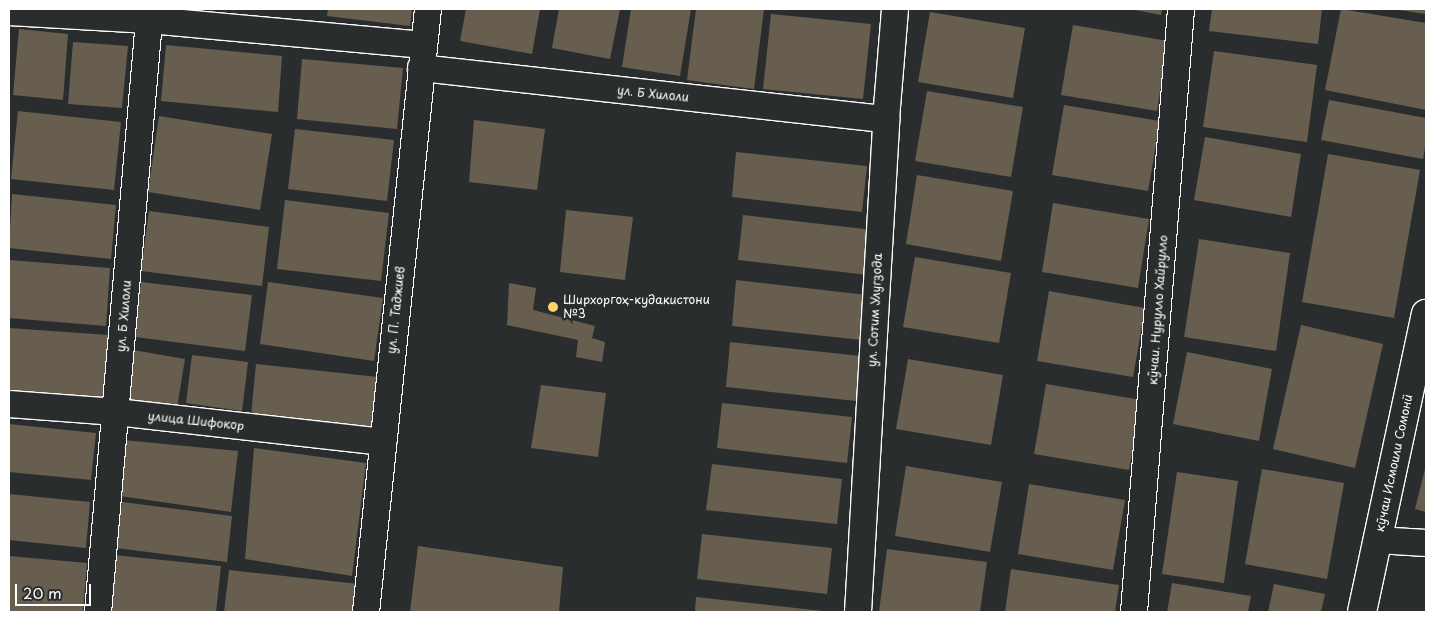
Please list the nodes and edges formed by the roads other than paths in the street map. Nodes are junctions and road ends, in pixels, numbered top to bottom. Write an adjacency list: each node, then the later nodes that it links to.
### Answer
1 (428, 9): 6 (street, ул. П. Таджиев)
2 (895, 9): 7 (street, ул. Сотим Улугзода)
3 (1181, 9): 17 (street, кӯчаи. Нурулло Хайрулло)
4 (9, 12): 5 (street, ул. Б Хилоли)
5 (149, 14): 6 (street, ул. Б Хилоли); 10 (street, ул. Б Хилоли)
6 (422, 57): 7 (street, ул. Б Хилоли); 11 (street, ул. П. Таджиев)
7 (886, 120): 16 (street, ул. Сотим Улугзода)
8 (1426, 314): 12 (street, кӯчаи Исмоили Сомонӣ)
9 (9, 404): 10 (street, улица Шифокор)
10 (116, 412): 11 (street, улица Шифокор); 14 (street, ул. Б Хилоли)
11 (382, 442): 15 (street, ул. П. Таджиев)
12 (1377, 540): 13 (street); 18 (street, кӯчаи Исмоили Сомонӣ)
13 (1426, 543)
14 (98, 612)
15 (366, 612)
16 (858, 612)
17 (1134, 612)
18 (1362, 612)

